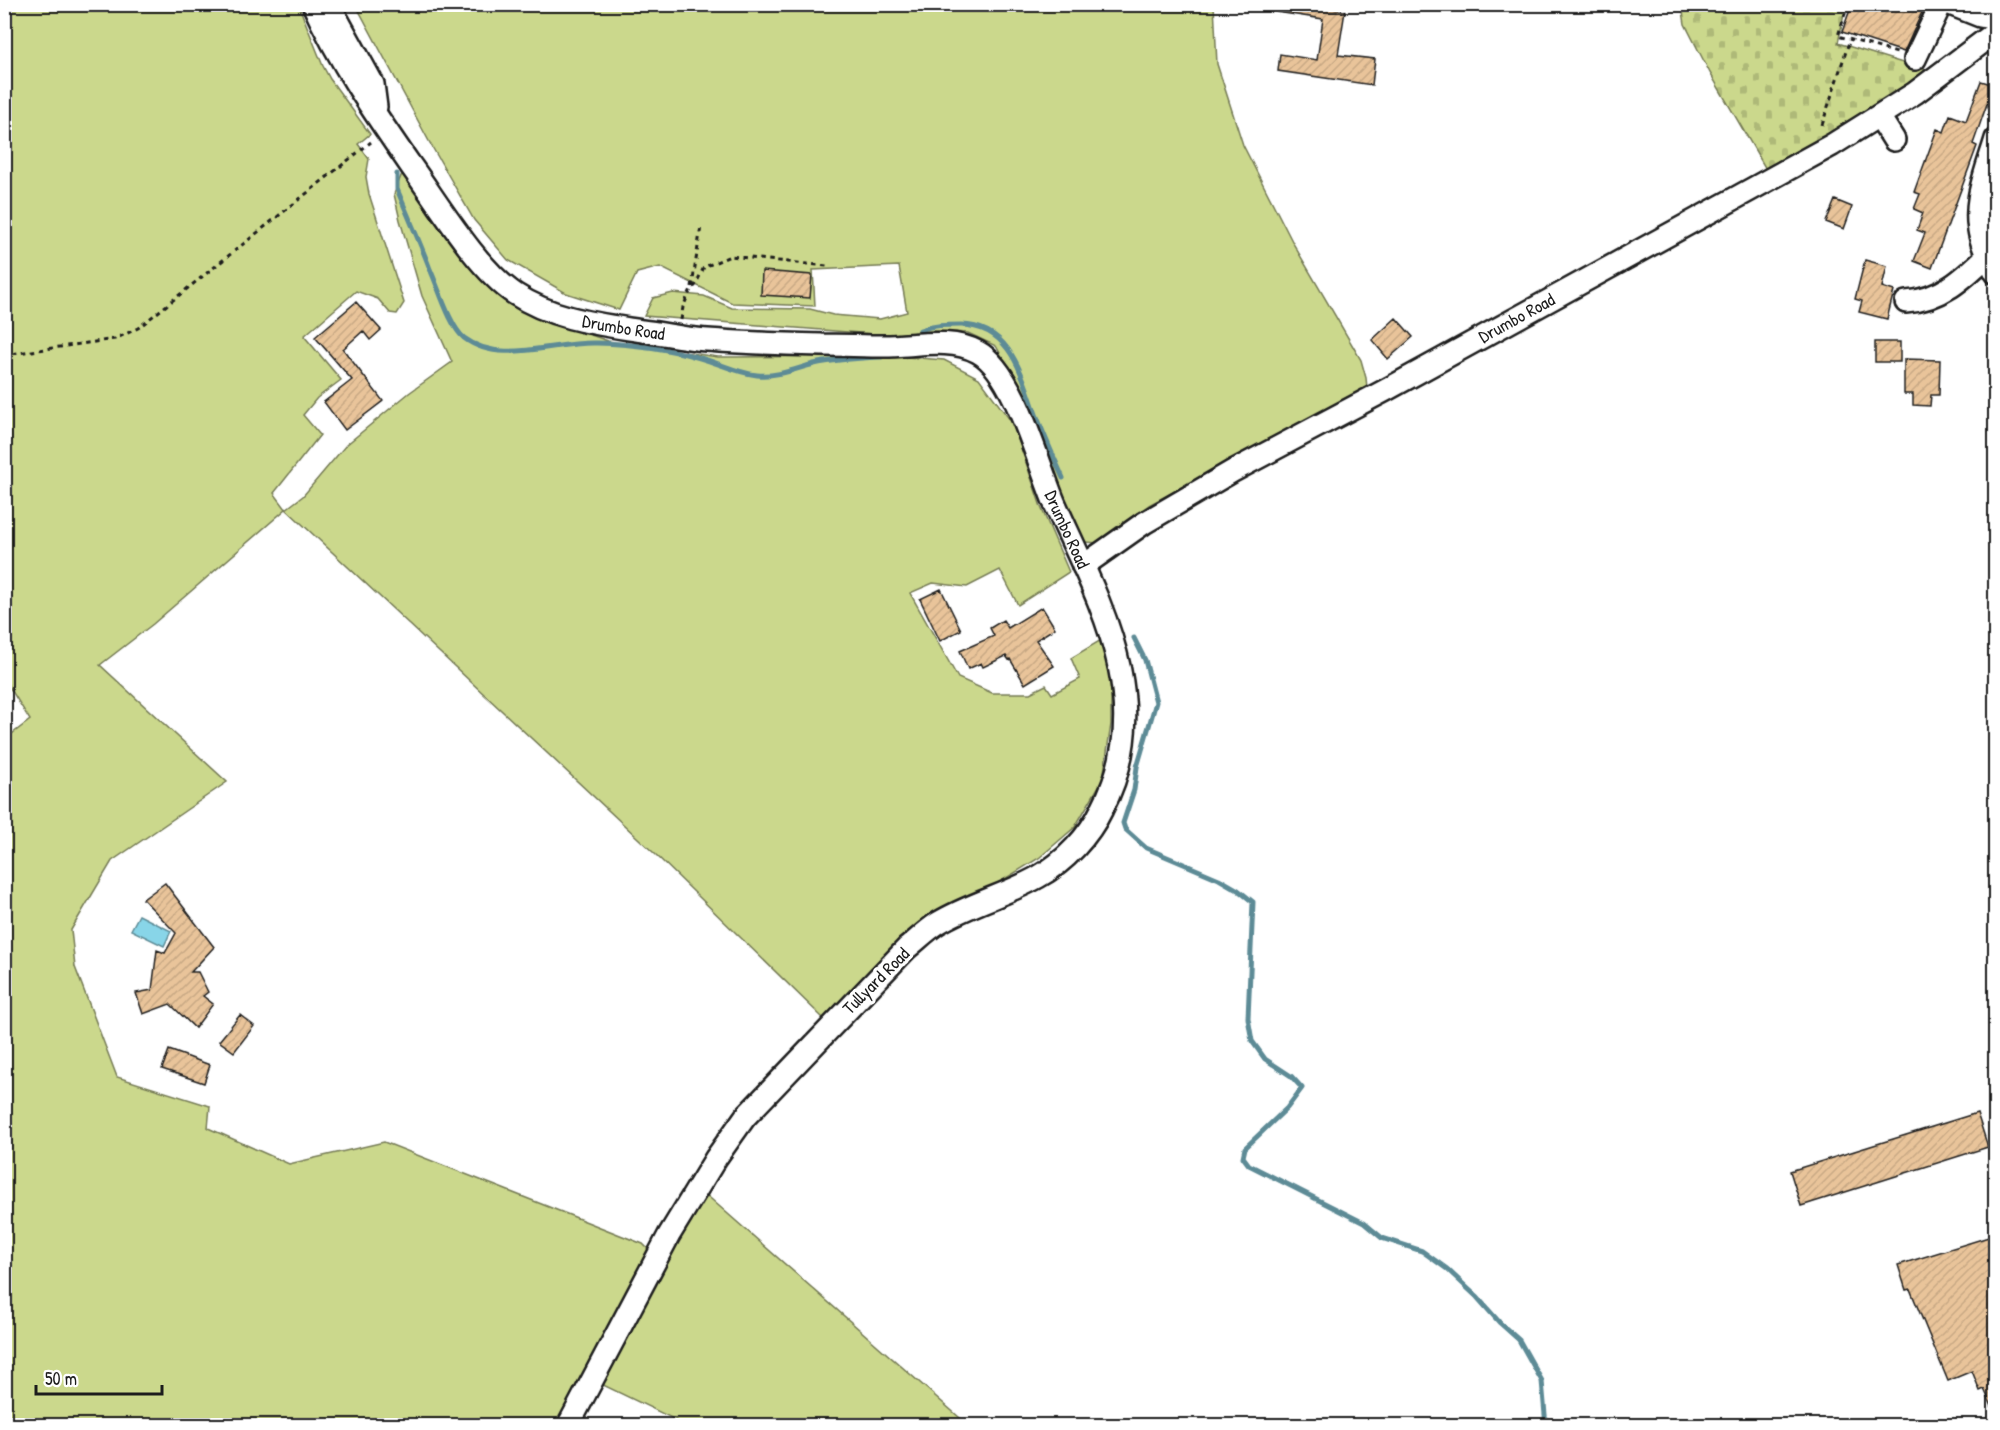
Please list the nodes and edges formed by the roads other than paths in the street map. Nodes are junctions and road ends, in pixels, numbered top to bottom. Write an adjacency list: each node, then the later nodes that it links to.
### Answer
1 (314, 4): 9 (street, Drumbo Road)
2 (329, 4): 9 (street)
3 (1941, 4): 7 (street)
4 (1950, 4): 5 (street)
5 (1995, 19)
6 (1995, 32): 8 (street, Drumbo Road)
7 (1915, 59)
8 (1879, 116): 11 (street); 14 (street, Drumbo Road)
9 (382, 123): 14 (street, Drumbo Road)
10 (1995, 139): 12 (street)
11 (1894, 140)
12 (1991, 265): 13 (street)
13 (1906, 302)
14 (1083, 566): 15 (street, Tullyard Road)
15 (568, 1425)

